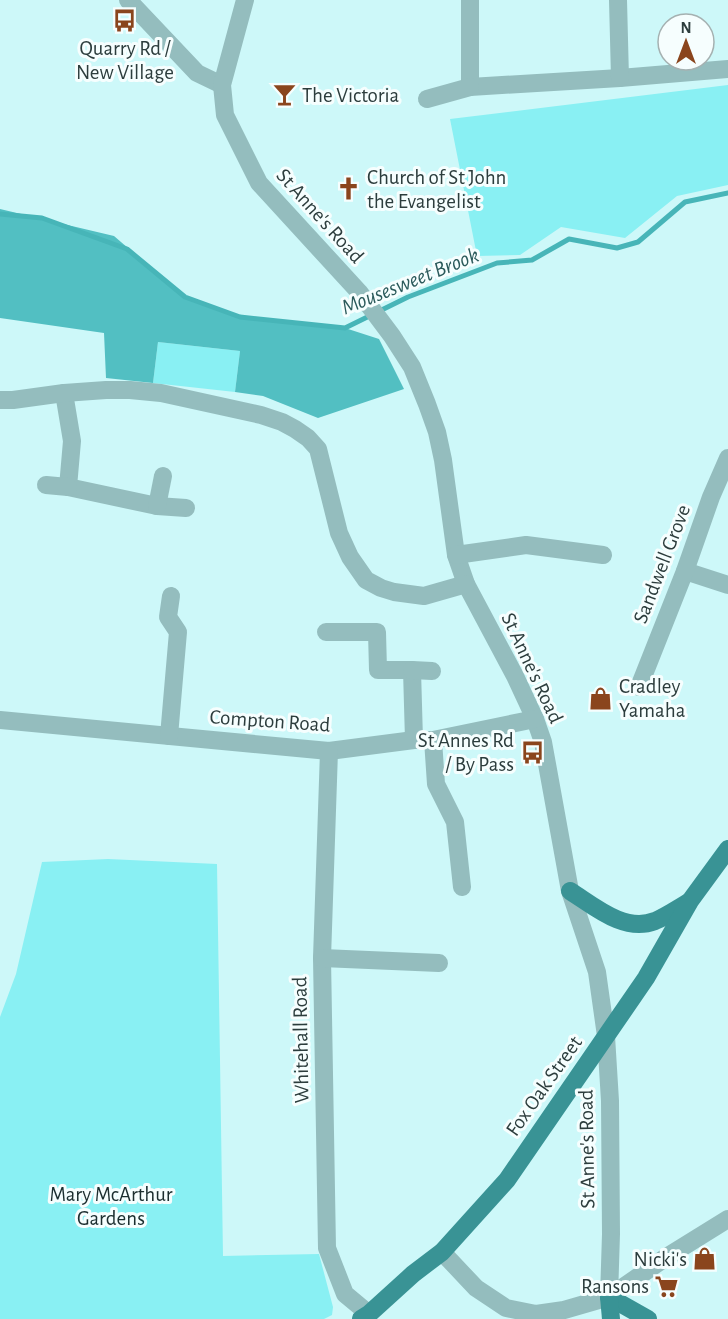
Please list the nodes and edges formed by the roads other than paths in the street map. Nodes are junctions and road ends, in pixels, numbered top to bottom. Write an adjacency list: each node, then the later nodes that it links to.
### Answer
1 (128, 0): 7 (street)
2 (245, 0): 7 (street)
3 (470, 0): 8 (street)
4 (618, 0): 6 (street)
5 (728, 69): 6 (street)
6 (620, 78): 8 (street)
7 (222, 85): 18 (street, St Anne's Road)
8 (470, 87): 9 (street)
9 (427, 99)
10 (64, 393): 11 (street); 15 (street); 21 (street)
11 (0, 400)
12 (728, 458): 20 (street, Sandwell Grove)
13 (163, 476): 16 (street)
14 (46, 485): 15 (street)
15 (68, 487): 16 (street)
16 (157, 506): 17 (street)
17 (186, 508)
18 (456, 555): 19 (street); 21 (street, St Anne's Road)
19 (603, 555)
20 (685, 571): 22 (street); 27 (street, Sandwell Grove)
21 (466, 584): 28 (street, St Anne's Road)
22 (728, 585)
23 (171, 596): 30 (street)
24 (326, 632): 25 (street)
25 (412, 670): 26 (street); 31 (street)
26 (432, 671)
27 (639, 687)
28 (535, 719): 31 (street, Compton Road); 35 (street, St Anne's Road)
29 (0, 720): 30 (street, Compton Road)
30 (169, 736): 32 (street, Compton Road)
31 (424, 740): 32 (street, Compton Road); 34 (street)
32 (329, 751): 37 (street, Whitehall Road)
33 (728, 849): 36 (main road, Fox Oak Street)
34 (462, 887)
35 (570, 891): 36 (main road); 39 (street, St Anne's Road)
36 (690, 901): 39 (main road, Fox Oak Street)
37 (322, 958): 38 (street); 43 (street, Whitehall Road)
38 (439, 963)
39 (606, 1036): 41 (main road, Fox Oak Street); 42 (street, St Anne's Road)
40 (728, 1219): 42 (street)
41 (442, 1251): 42 (street); 43 (main road, Fox Oak Street)
42 (609, 1297): 44 (main road); 45 (main road)
43 (365, 1316)
44 (611, 1319)
45 (648, 1319)

